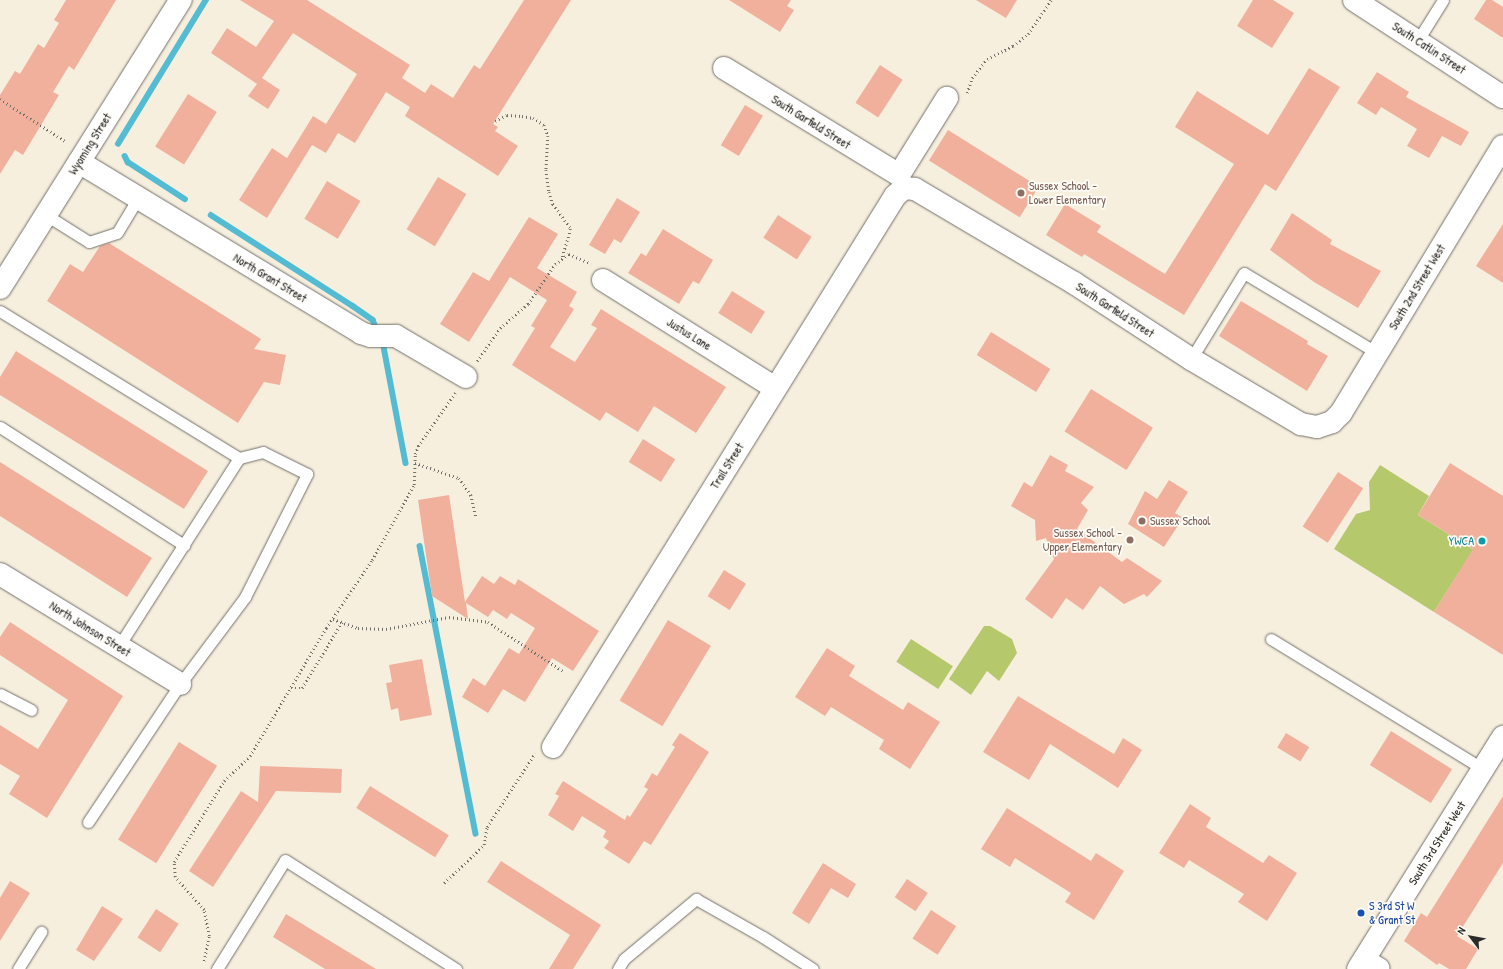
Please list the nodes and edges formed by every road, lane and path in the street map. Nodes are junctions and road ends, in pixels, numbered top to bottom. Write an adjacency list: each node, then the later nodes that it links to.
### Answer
1 (181, 0): 14 (street, Wyoming Street)
2 (1051, 0): 6 (path)
3 (1354, 0): 5 (street, South Catlin Street)
4 (1443, 0): 5 (lane)
5 (1418, 40): 8 (street, South Catlin Street)
6 (987, 59)
7 (724, 68): 15 (street, South Garfield Street)
8 (1503, 96)
9 (947, 98): 15 (street, Trail Street)
10 (0, 99): 12 (path)
11 (495, 121): 18 (path)
12 (65, 141)
13 (1503, 146): 22 (street, South 2nd Street West)
14 (79, 162): 16 (street, North Grant Street); 17 (street, Wyoming Street)
15 (901, 181): 23 (street, South Garfield Street); 25 (street, Trail Street)
16 (138, 198): 17 (lane); 24 (street, North Grant Street)
17 (46, 215): 20 (street, Wyoming Street)
18 (562, 258): 19 (path); 24 (path)
19 (603, 280): 25 (street, Justus Lane)
20 (0, 288)
21 (0, 312): 28 (lane)
22 (1377, 353): 23 (lane); 26 (street, South 2nd Street West)
23 (1191, 359): 26 (street, South Garfield Street)
24 (466, 377): 29 (path)
25 (775, 388): 43 (street, Trail Street)
26 (1327, 425)
27 (0, 427): 31 (lane)
28 (239, 458): 31 (lane); 38 (lane)
29 (415, 463): 30 (path); 33 (path)
30 (476, 516)
31 (184, 544): 36 (lane)
32 (0, 574): 36 (street, North Johnson Street)
33 (333, 619): 34 (path); 39 (path)
34 (342, 622): 37 (path); 39 (path)
35 (1271, 639): 44 (lane)
36 (118, 647): 38 (street, North Johnson Street)
37 (563, 671)
38 (180, 684): 45 (lane)
39 (291, 688): 48 (path)
40 (0, 694): 41 (lane)
41 (31, 710)
42 (1503, 737): 44 (street, South 3rd Street West)
43 (546, 747): 46 (path)
44 (1483, 769): 49 (street, South 3rd Street West)
45 (88, 822)
46 (444, 883)
47 (41, 932): 50 (lane)
48 (204, 966)
49 (1367, 966)
50 (18, 969)
51 (217, 969): 52 (lane)
52 (456, 969)
53 (618, 969): 54 (lane)
54 (813, 969)

